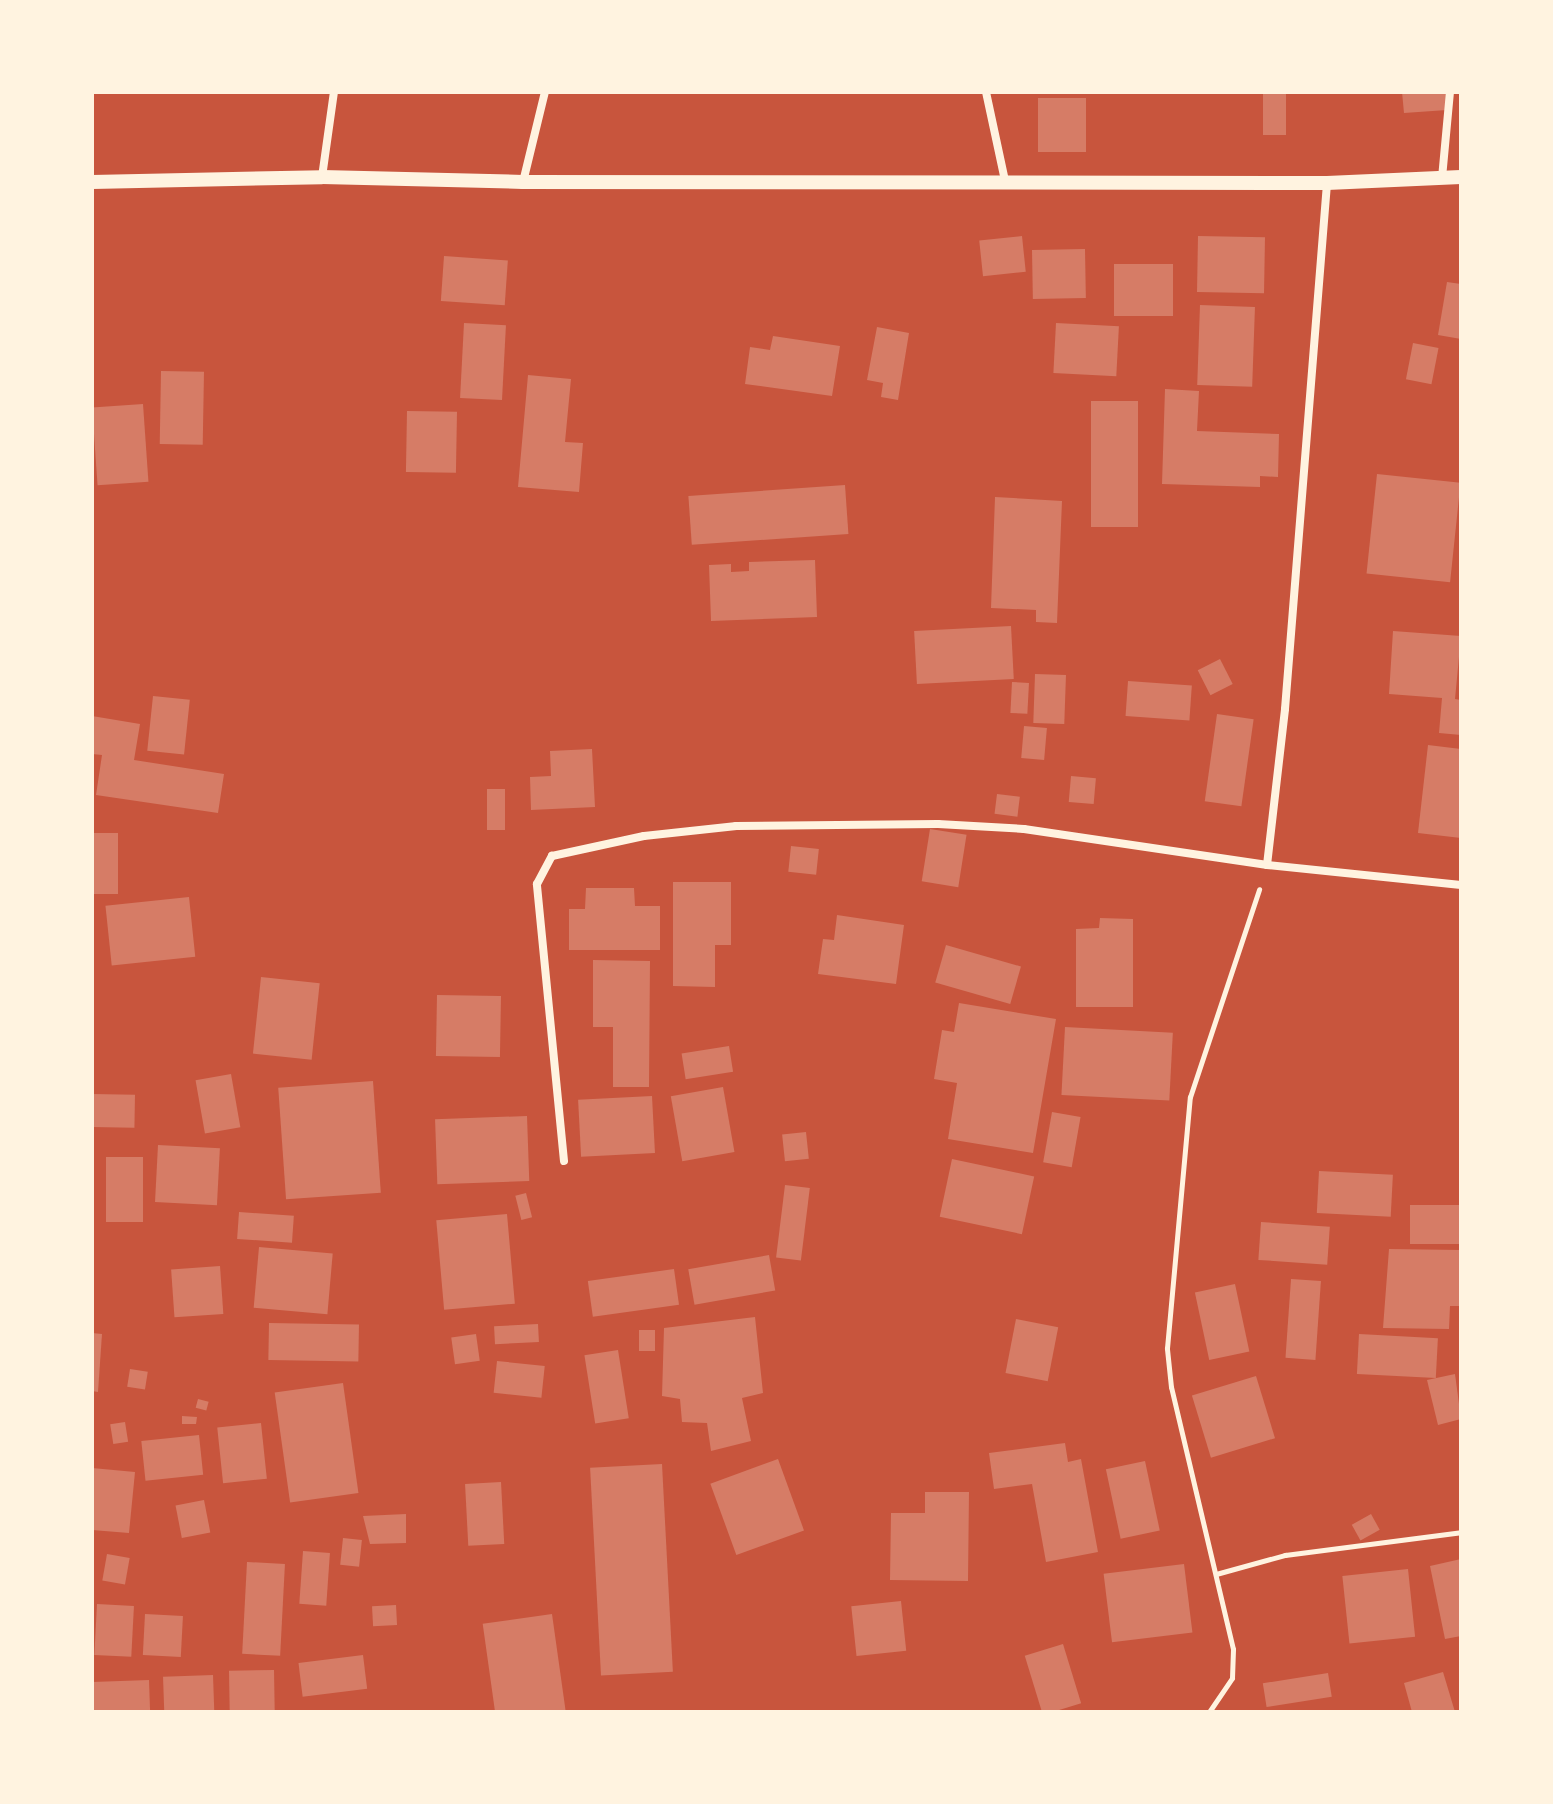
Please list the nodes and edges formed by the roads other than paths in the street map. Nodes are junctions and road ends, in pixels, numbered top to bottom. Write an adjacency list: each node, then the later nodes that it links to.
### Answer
1 (334, 92): 5 (street)
2 (545, 92): 10 (street)
3 (986, 92): 8 (street)
4 (1450, 92): 7 (street)
5 (322, 177): 9 (street); 10 (street)
6 (1461, 177): 7 (street)
7 (1442, 178): 11 (street)
8 (1005, 181): 10 (street); 11 (street)
9 (92, 182)
10 (523, 182)
11 (1327, 183): 12 (street)
12 (1267, 865): 13 (street); 14 (street)
13 (1461, 885)
14 (564, 1161)

